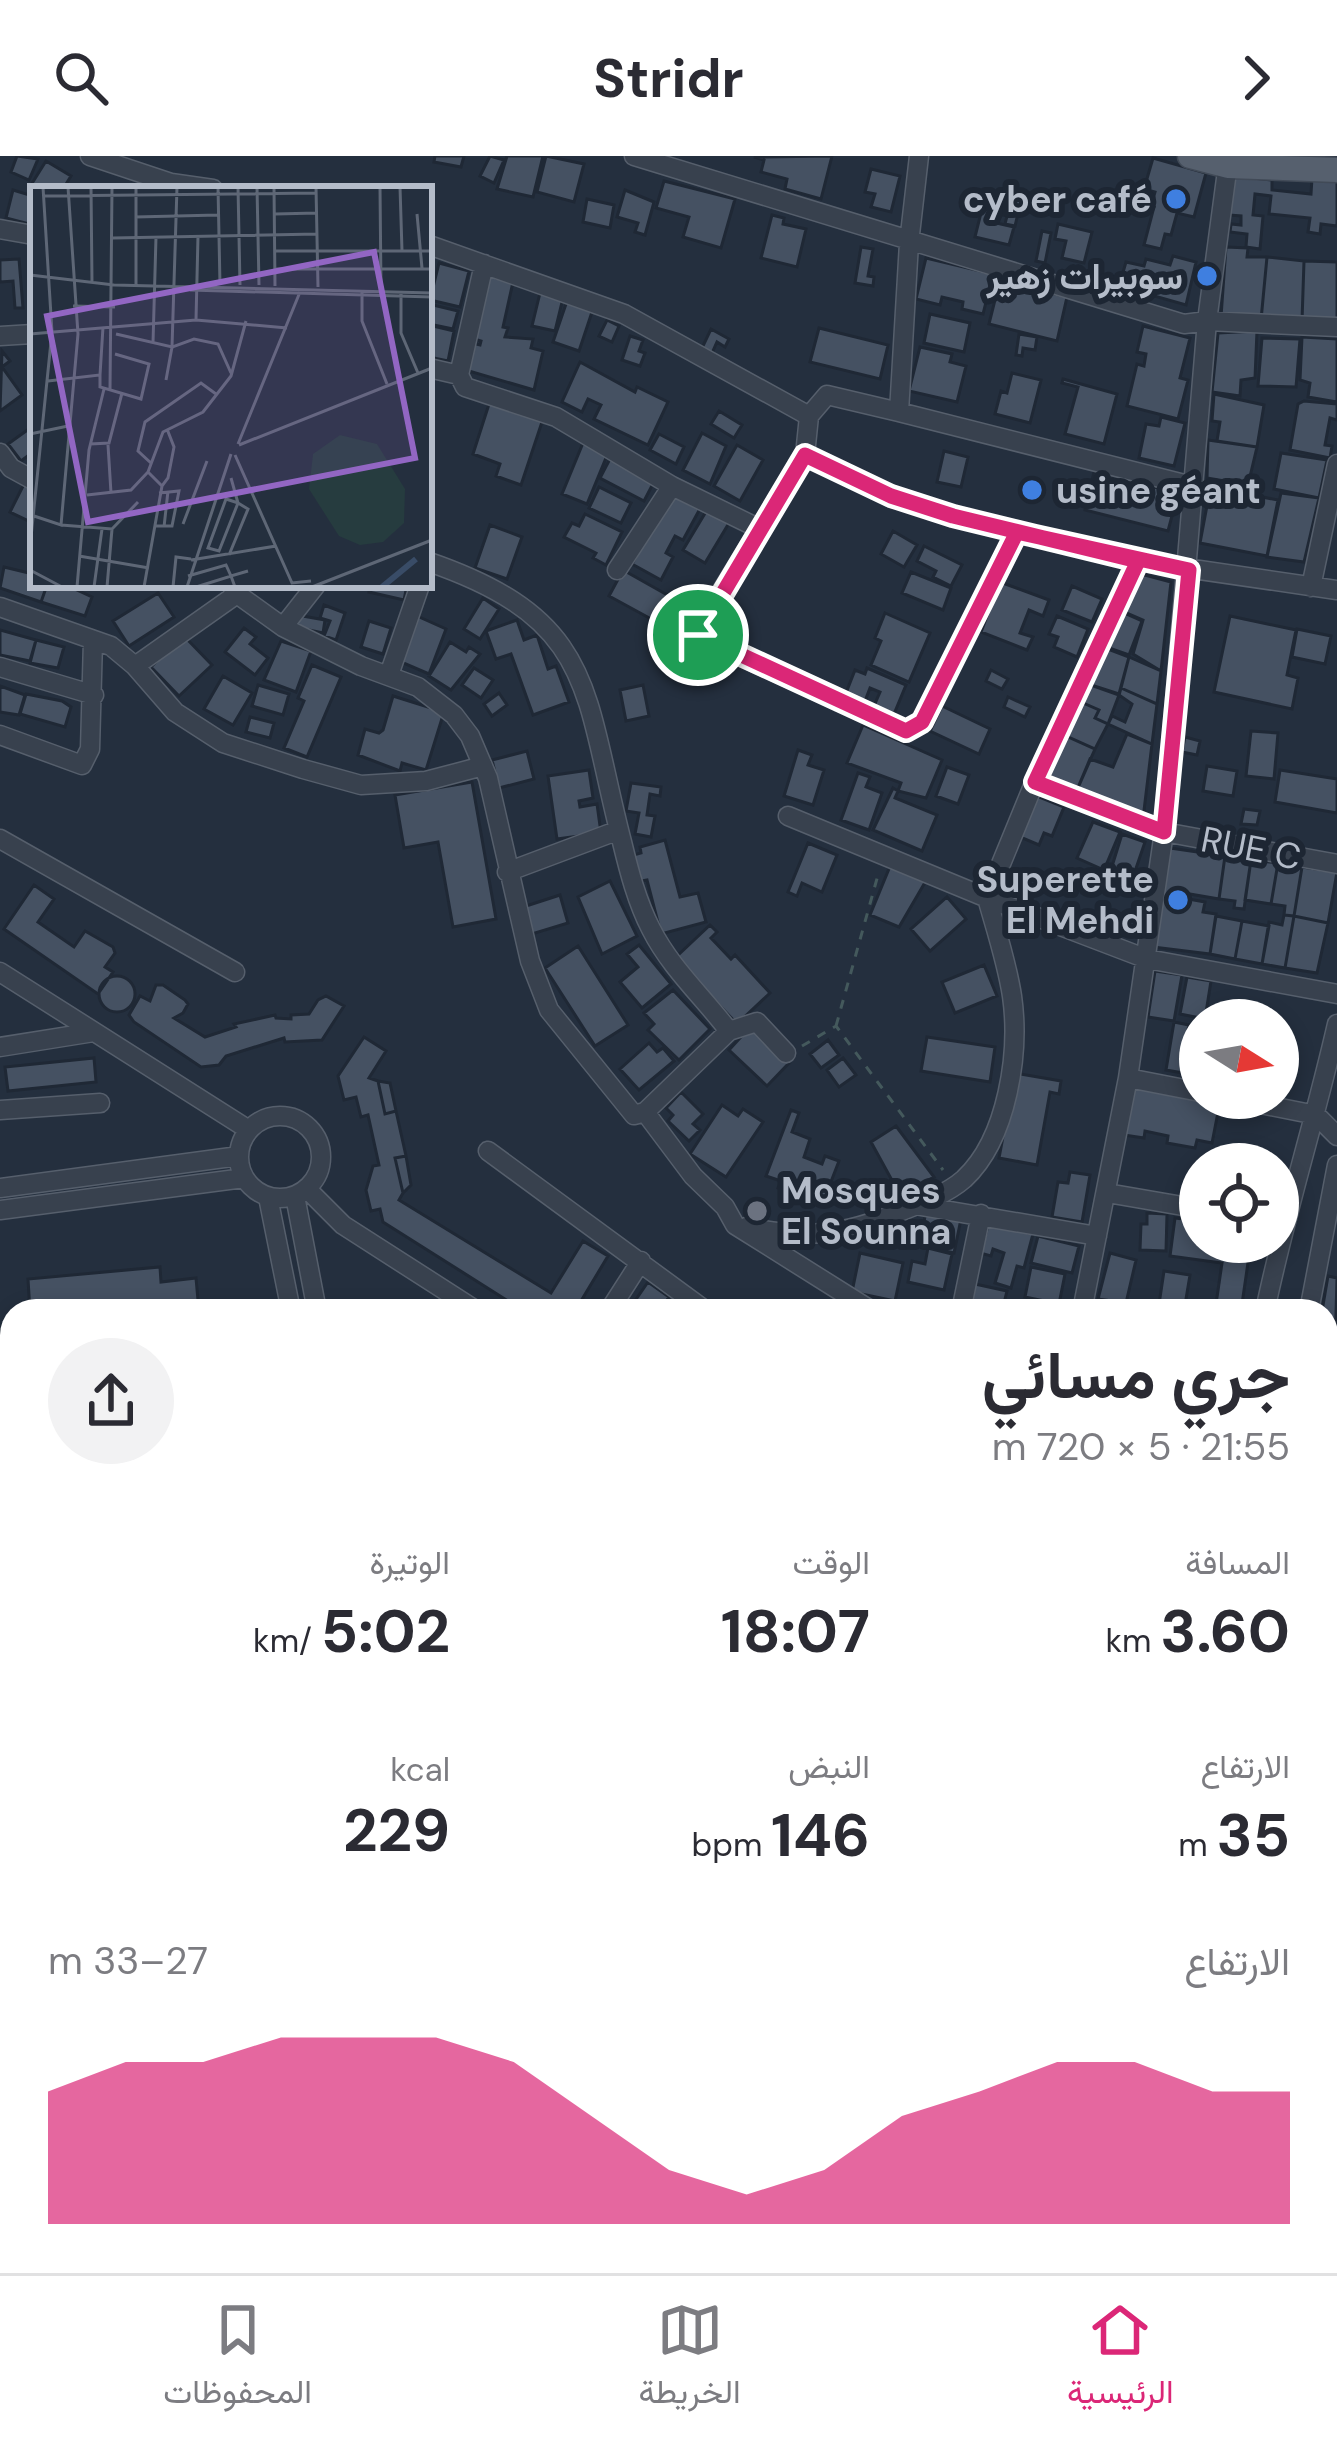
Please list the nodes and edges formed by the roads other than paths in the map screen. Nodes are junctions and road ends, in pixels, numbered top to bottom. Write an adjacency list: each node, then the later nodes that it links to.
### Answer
1 (90, 156): 7 (street)
2 (634, 156): 10 (street)
3 (919, 156): 10 (street)
4 (1190, 156): 5 (main road)
5 (1229, 161): 6 (main road); 13 (street)
6 (1337, 170)
7 (171, 186)
8 (0, 229): 9 (street)
9 (30, 234)
10 (909, 243): 13 (street); 19 (street)
11 (432, 245): 12 (street)
12 (484, 264): 18 (street); 20 (street)
13 (1207, 321): 14 (street); 26 (street)
14 (1337, 327)
15 (30, 334): 16 (street)
16 (0, 336)
17 (432, 369): 18 (street)
18 (459, 375): 25 (street)
19 (899, 412): 20 (street); 26 (street)
20 (809, 416): 22 (street)
21 (0, 453): 24 (street)
22 (805, 455): 27 (street); 28 (street)
23 (1337, 464): 33 (street)
24 (30, 478)
25 (672, 486): 27 (street); 31 (street)
26 (1196, 487): 32 (street)
27 (760, 529): 28 (street)
28 (1017, 532): 29 (street)
29 (1138, 561): 32 (street); 47 (street)
30 (432, 563): 49 (street)
31 (617, 570)
32 (1189, 570): 33 (street); 50 (street)
33 (1311, 586): 37 (street)
34 (314, 588): 39 (street)
35 (419, 588): 43 (street)
36 (234, 590): 39 (street); 41 (street)
37 (1337, 590)
38 (0, 608): 40 (street)
39 (283, 627): 43 (street)
40 (93, 640): 41 (street); 44 (street)
41 (135, 666): 46 (street)
42 (0, 667): 44 (street)
43 (389, 675): 46 (street)
44 (94, 695): 45 (street)
45 (0, 735)
46 (483, 766): 54 (street)
47 (1035, 782): 50 (street, RUE C); 55 (street)
48 (788, 816): 55 (street)
49 (619, 830): 54 (street); 61 (street)
50 (1164, 832): 52 (street, RUE C); 56 (street)
51 (5, 843): 53 (street); 57 (street)
52 (1337, 864)
53 (0, 866)
54 (507, 872): 69 (street)
55 (987, 898): 56 (street); 83 (street)
56 (1147, 958): 59 (street); 65 (street)
57 (235, 971)
58 (0, 972): 62 (street)
59 (1337, 994)
60 (1337, 1024): 71 (street)
61 (729, 1030): 64 (street); 69 (street)
62 (94, 1032): 63 (street); 72 (street)
63 (0, 1047)
64 (786, 1053)
65 (1128, 1078): 66 (street); 81 (street)
66 (1179, 1088)
67 (100, 1103): 68 (street)
68 (0, 1110)
69 (645, 1112): 87 (street)
70 (1299, 1112): 71 (street)
71 (1316, 1115): 73 (street); 77 (street)
72 (249, 1130): 75 (street); 80 (street)
73 (1337, 1136)
74 (488, 1151): 89 (street)
75 (239, 1156): 78 (street); 79 (street)
76 (1337, 1165): 91 (street)
77 (1299, 1167)
78 (244, 1178): 82 (street); 85 (street)
79 (0, 1188)
80 (301, 1192): 82 (street); 93 (street); 94 (street)
81 (1107, 1193): 84 (street); 88 (street)
82 (268, 1197): 92 (street)
83 (915, 1205): 86 (street); 87 (street)
84 (1179, 1205)
85 (0, 1210)
86 (981, 1214): 88 (street); 98 (street)
87 (735, 1225): 97 (street)
88 (1097, 1236): 99 (street)
89 (641, 1261): 95 (street); 96 (street)
90 (1274, 1263): 100 (street)
91 (1327, 1269): 101 (street)
92 (289, 1299)
93 (315, 1299)
94 (458, 1299)
95 (617, 1299)
96 (690, 1299)
97 (853, 1299)
98 (963, 1299)
99 (1084, 1299)
100 (1267, 1299)
101 (1314, 1299)

